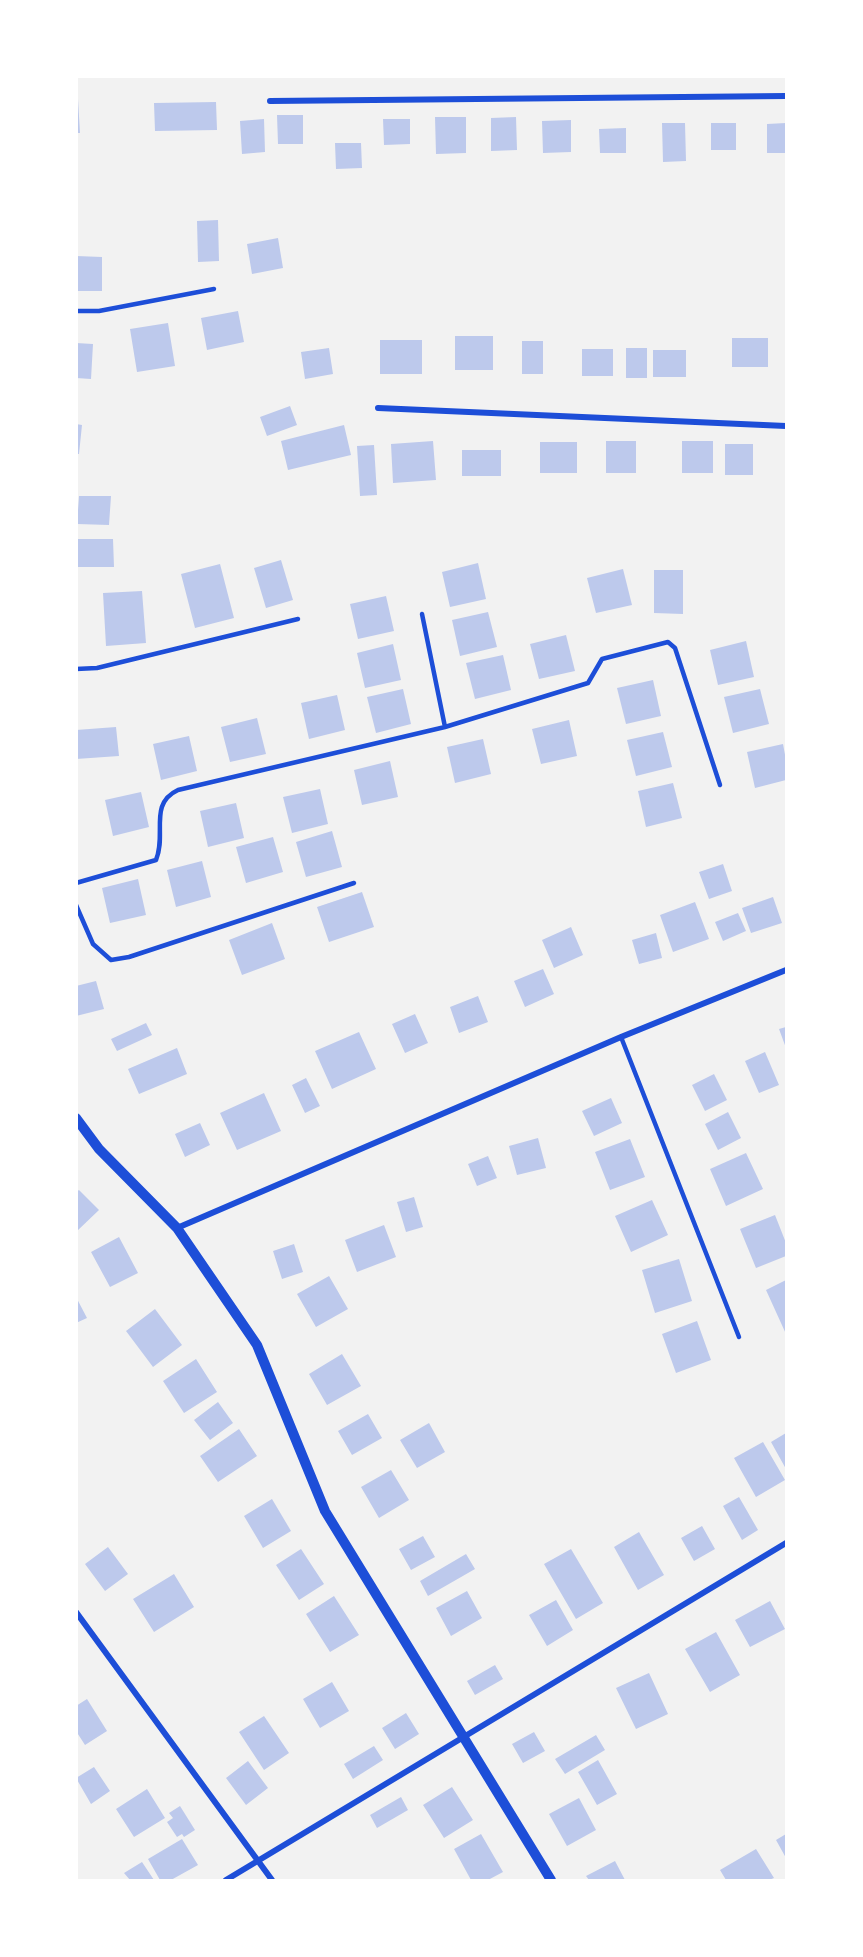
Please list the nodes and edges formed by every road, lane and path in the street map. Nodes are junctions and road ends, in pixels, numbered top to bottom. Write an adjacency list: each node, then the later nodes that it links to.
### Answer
1 (786, 96): 2 (street)
2 (270, 101)
3 (214, 289): 4 (lane)
4 (76, 311)
5 (378, 408): 6 (street)
6 (786, 426)
7 (422, 614): 10 (lane)
8 (298, 619): 9 (lane)
9 (76, 669)
10 (445, 726): 11 (lane); 12 (lane)
11 (720, 785)
12 (76, 883)
13 (354, 883): 14 (lane)
14 (76, 905)
15 (786, 970): 16 (street)
16 (621, 1037): 18 (street); 19 (lane)
17 (76, 1118): 18 (street)
18 (177, 1228): 22 (street)
19 (739, 1337)
20 (786, 1543): 22 (street)
21 (76, 1612): 23 (street)
22 (464, 1736): 23 (street); 26 (street)
23 (258, 1861): 24 (street); 25 (street)
24 (226, 1881)
25 (272, 1881)
26 (551, 1881)

